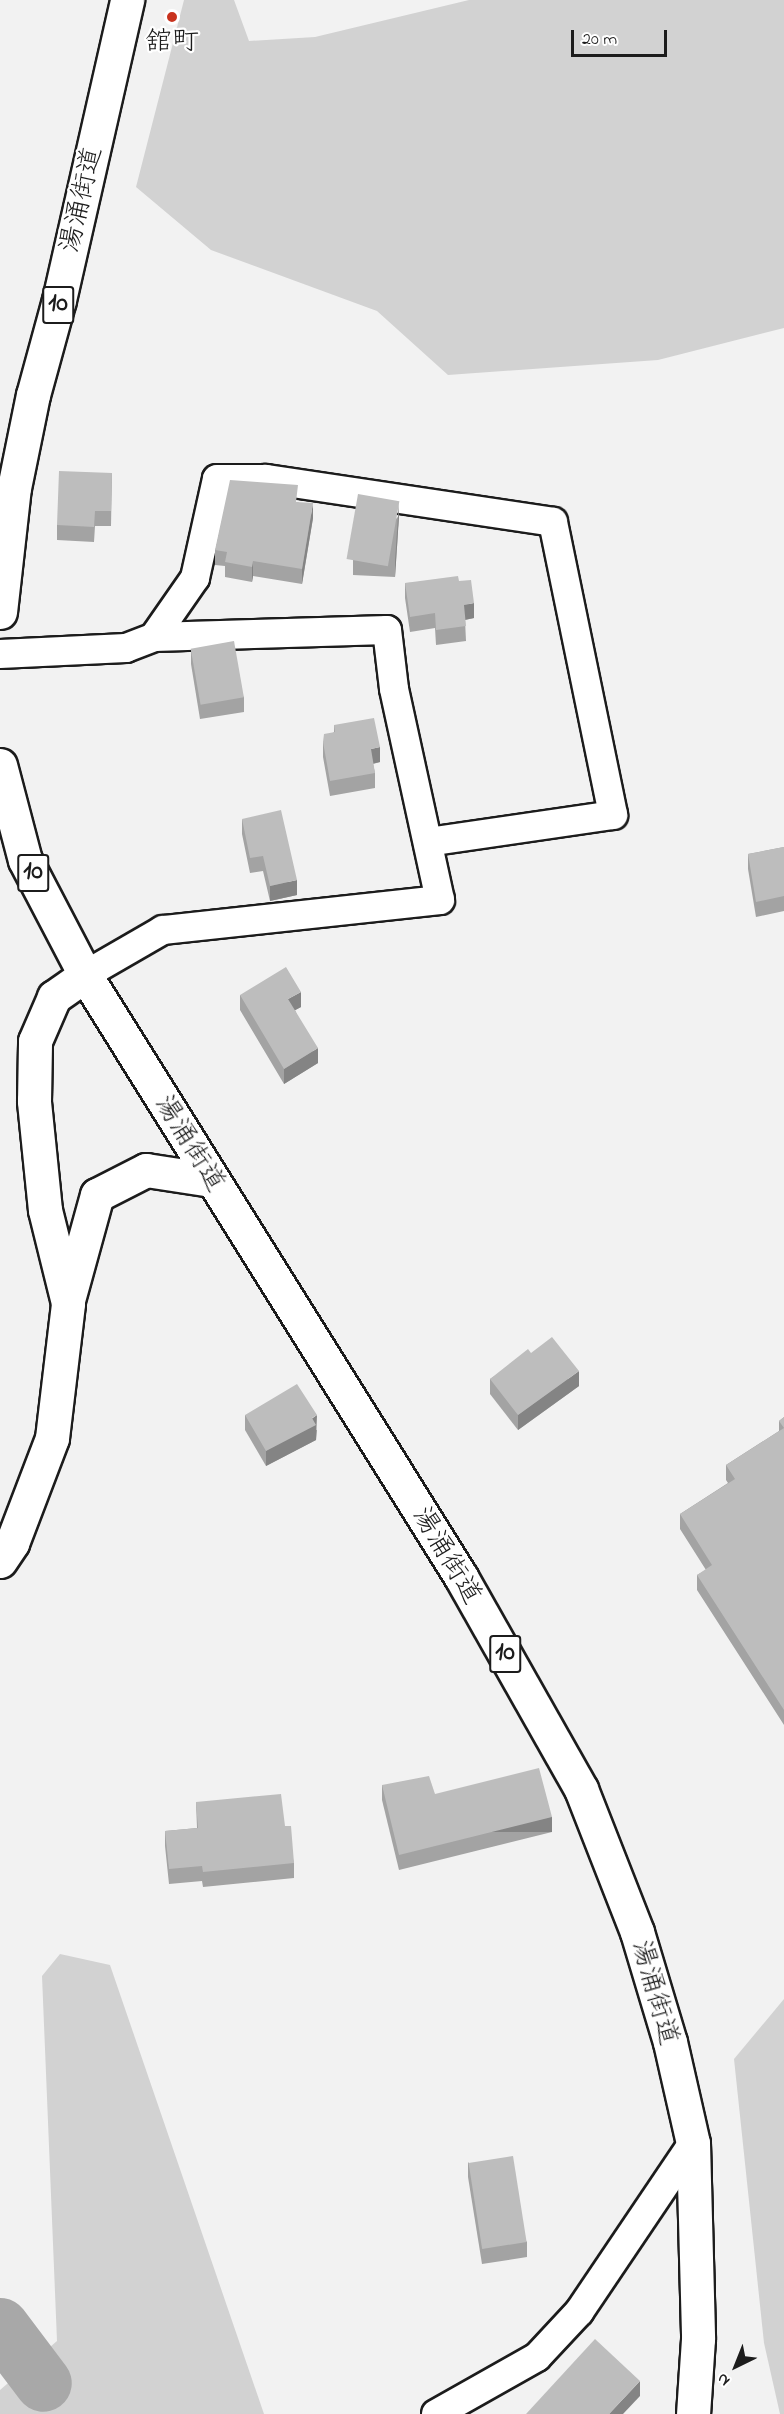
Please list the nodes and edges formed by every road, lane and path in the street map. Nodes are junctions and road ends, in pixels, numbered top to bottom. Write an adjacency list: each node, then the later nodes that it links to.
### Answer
1 (127, 0): 2 (main road, 湯涌街道 / 10)
2 (0, 612)
3 (154, 637): 4 (street); 6 (street); 6 (street)
4 (0, 654)
5 (0, 765): 7 (main road, 湯涌街道 / 10)
6 (428, 842): 7 (street)
7 (86, 975): 8 (main road, 湯涌街道 / 10); 9 (main road)
8 (211, 1180): 9 (main road); 11 (main road, 湯涌街道 / 10)
9 (68, 1303): 10 (main road)
10 (6, 1552)
11 (693, 2143): 12 (street); 13 (main road, 湯涌街道 / 10)
12 (436, 2414)
13 (693, 2414)

